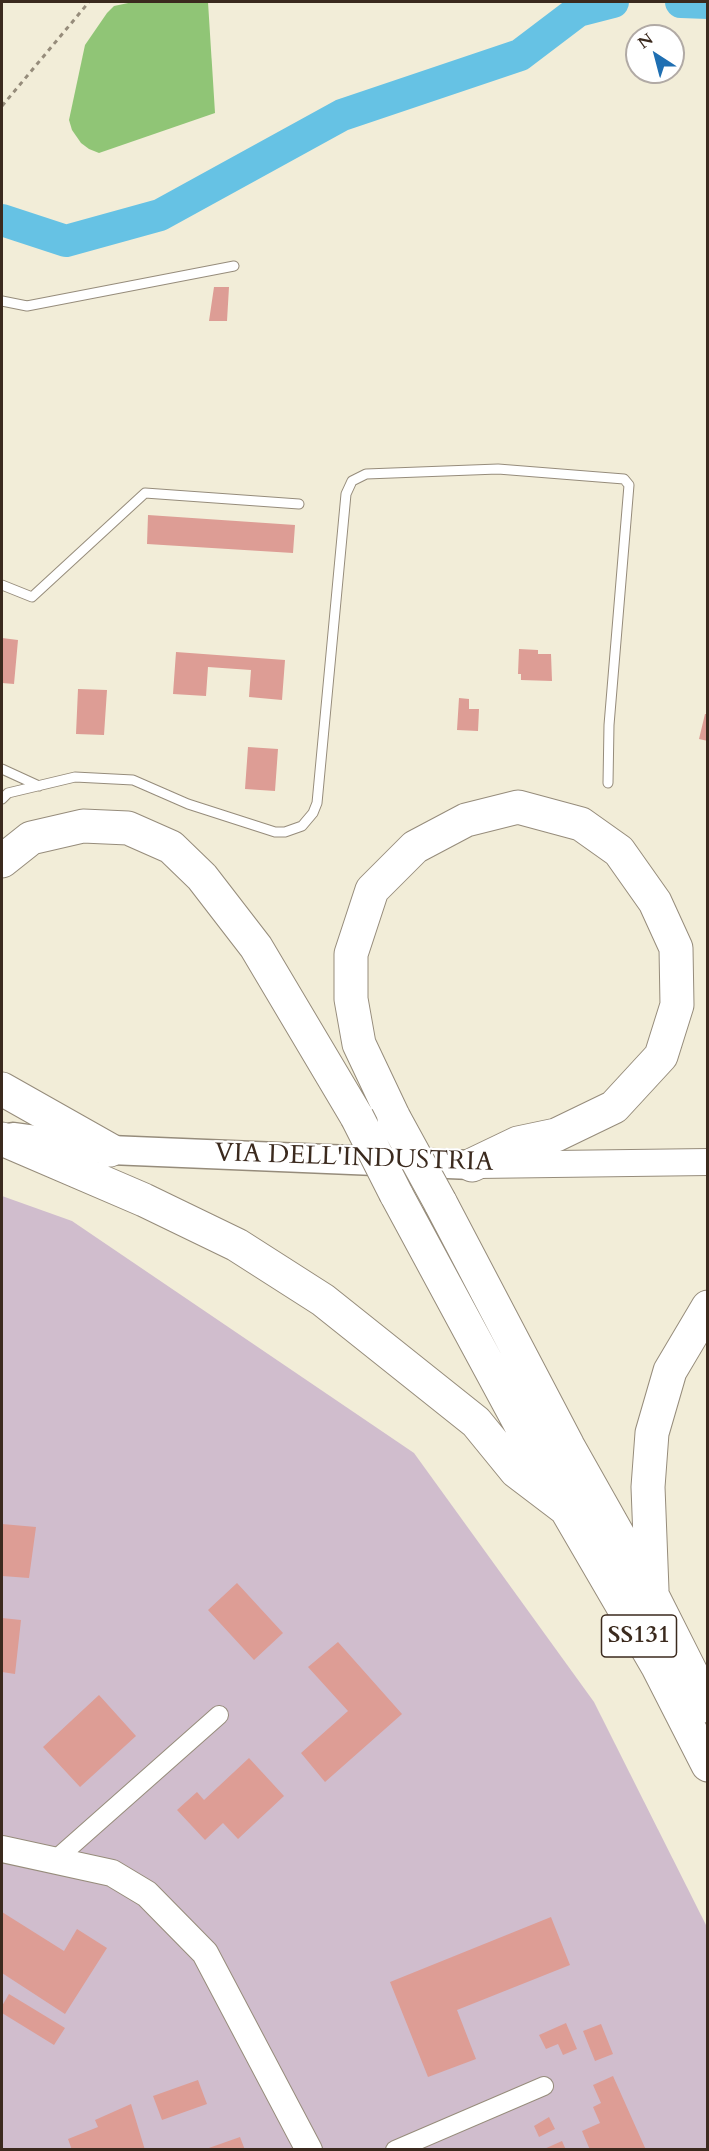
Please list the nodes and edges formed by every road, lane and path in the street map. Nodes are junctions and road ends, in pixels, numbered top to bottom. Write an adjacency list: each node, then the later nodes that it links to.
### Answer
1 (89, 2): 2 (path)
2 (2, 106)
3 (234, 266): 4 (lane)
4 (2, 301)
5 (299, 504): 6 (lane)
6 (2, 585)
7 (2, 769): 9 (lane)
8 (608, 783): 9 (lane)
9 (39, 786): 10 (lane)
10 (2, 799)
11 (2, 861): 18 (highway, bridge)
12 (2, 1089): 14 (highway)
13 (2, 1137): 14 (main road, VIA DELL'INDUSTRIA); 18 (highway)
14 (110, 1150): 16 (main road, VIA DELL'INDUSTRIA)
15 (708, 1162): 16 (street, VIA DELL'INDUSTRIA)
16 (472, 1165): 19 (highway, bridge)
17 (708, 1307): 19 (highway)
18 (566, 1509): 22 (highway, SS131)
19 (652, 1595): 20 (highway, SS131)
20 (708, 1706)
21 (219, 1715): 24 (street)
22 (708, 1765)
23 (2, 1849): 24 (street)
24 (54, 1860): 26 (street)
25 (544, 2086): 27 (street)
26 (309, 2150)
27 (395, 2150)

